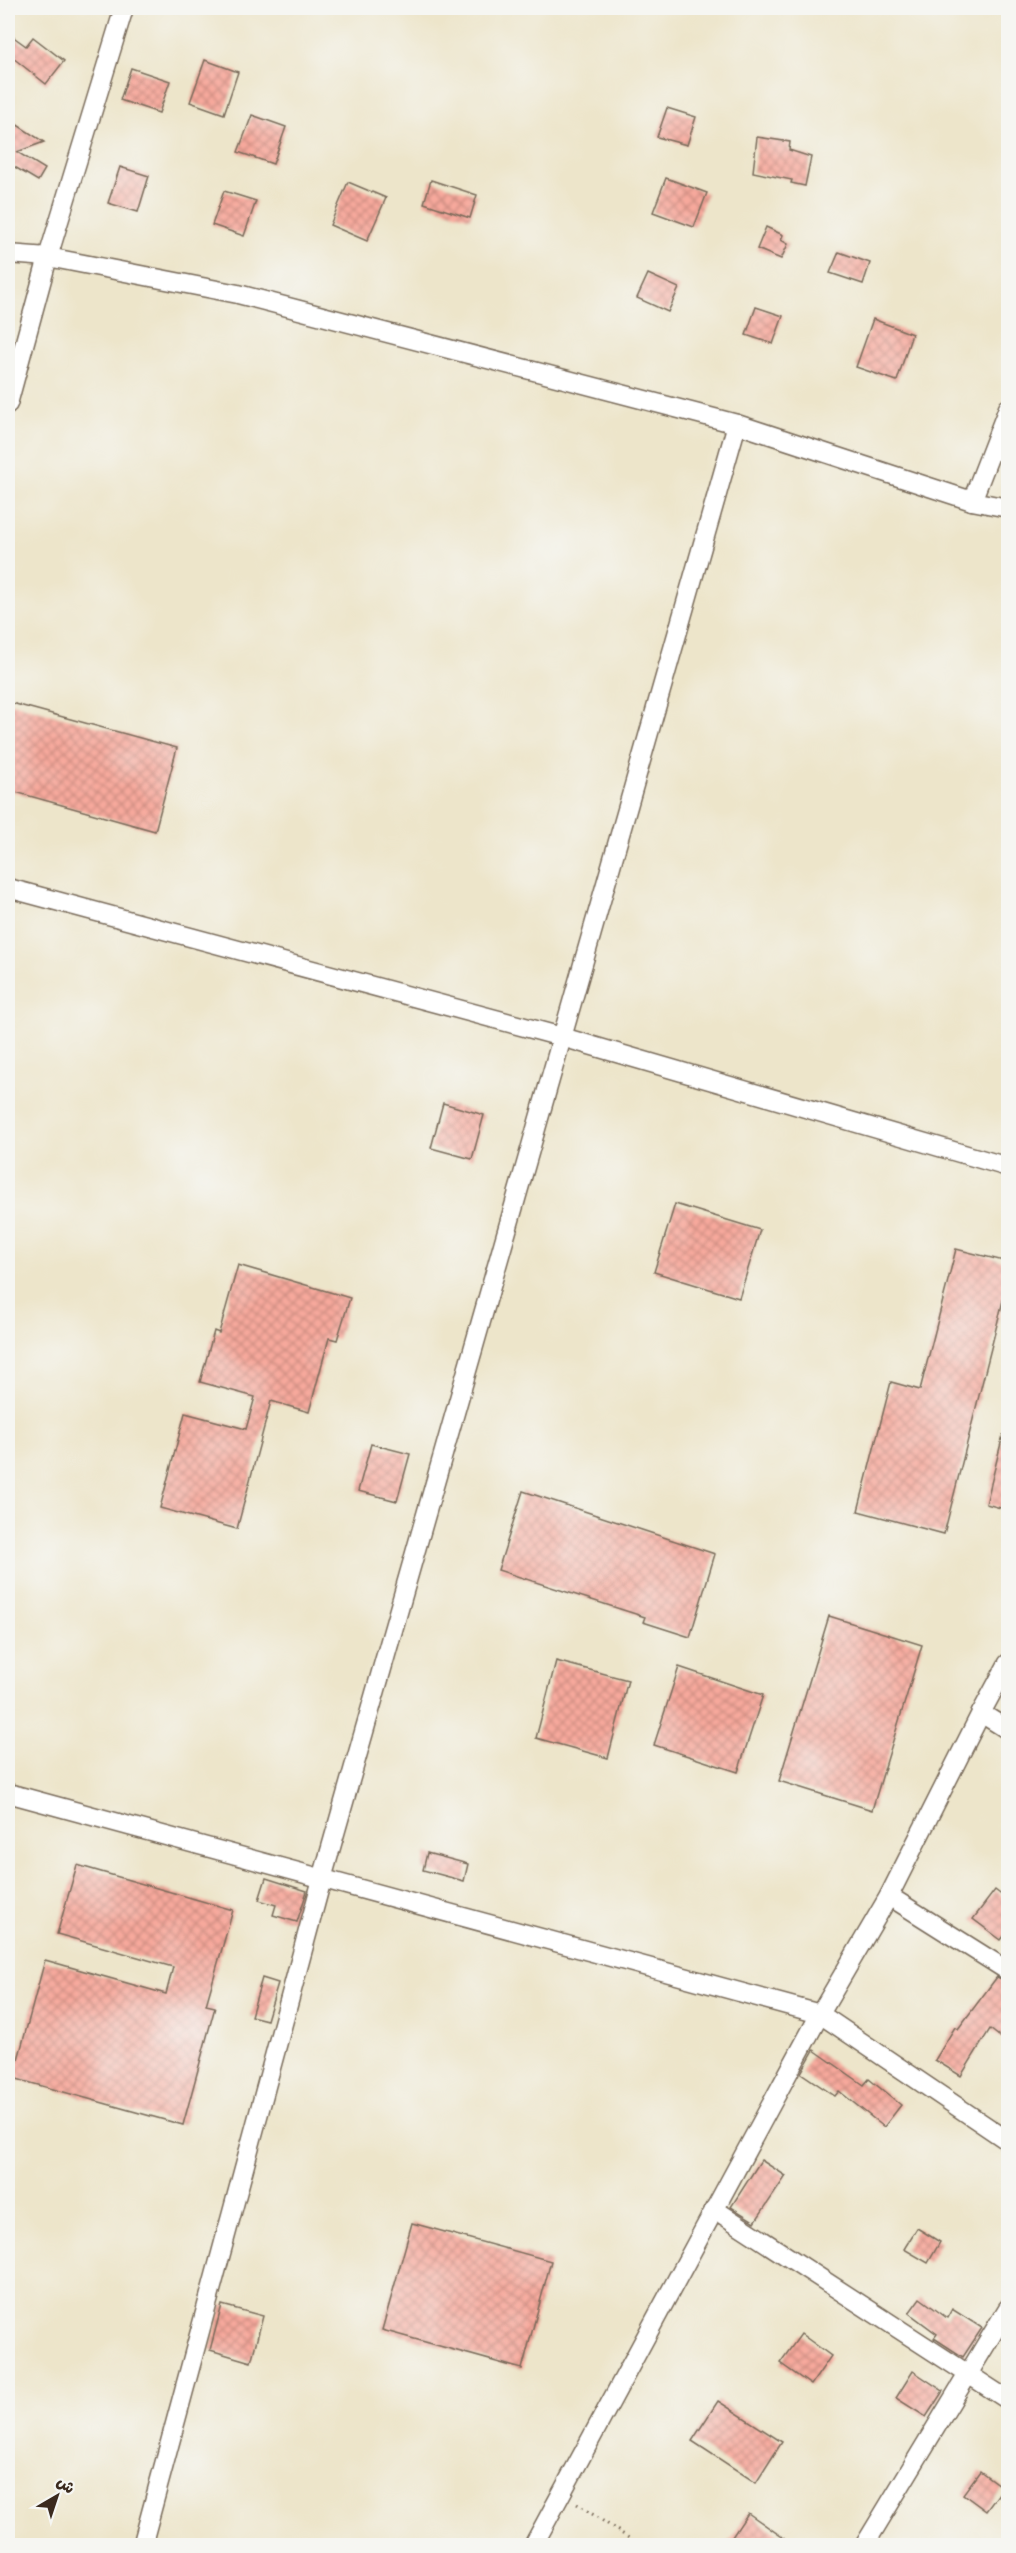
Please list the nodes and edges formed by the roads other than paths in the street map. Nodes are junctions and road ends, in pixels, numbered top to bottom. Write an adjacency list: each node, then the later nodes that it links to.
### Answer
1 (124, 8): 3 (street)
2 (8, 254): 3 (street)
3 (48, 257): 4 (street); 6 (street)
4 (8, 404)
5 (1008, 408): 7 (street)
6 (737, 424): 7 (street); 10 (street)
7 (972, 501): 8 (street)
8 (1008, 508)
9 (8, 888): 10 (street)
10 (562, 1037): 11 (street); 16 (street)
11 (1008, 1167)
12 (1008, 1663): 13 (street)
13 (981, 1713): 14 (street); 17 (street)
14 (1008, 1730)
15 (8, 1793): 16 (street)
16 (322, 1879): 19 (street); 25 (street)
17 (889, 1896): 18 (street); 19 (street)
18 (1008, 1971)
19 (820, 2014): 20 (street); 21 (street)
20 (1008, 2141)
21 (714, 2209): 23 (street); 26 (street)
22 (1008, 2308): 23 (street)
23 (968, 2374): 24 (street); 27 (street)
24 (1008, 2400)
25 (142, 2546)
26 (533, 2546)
27 (864, 2546)

